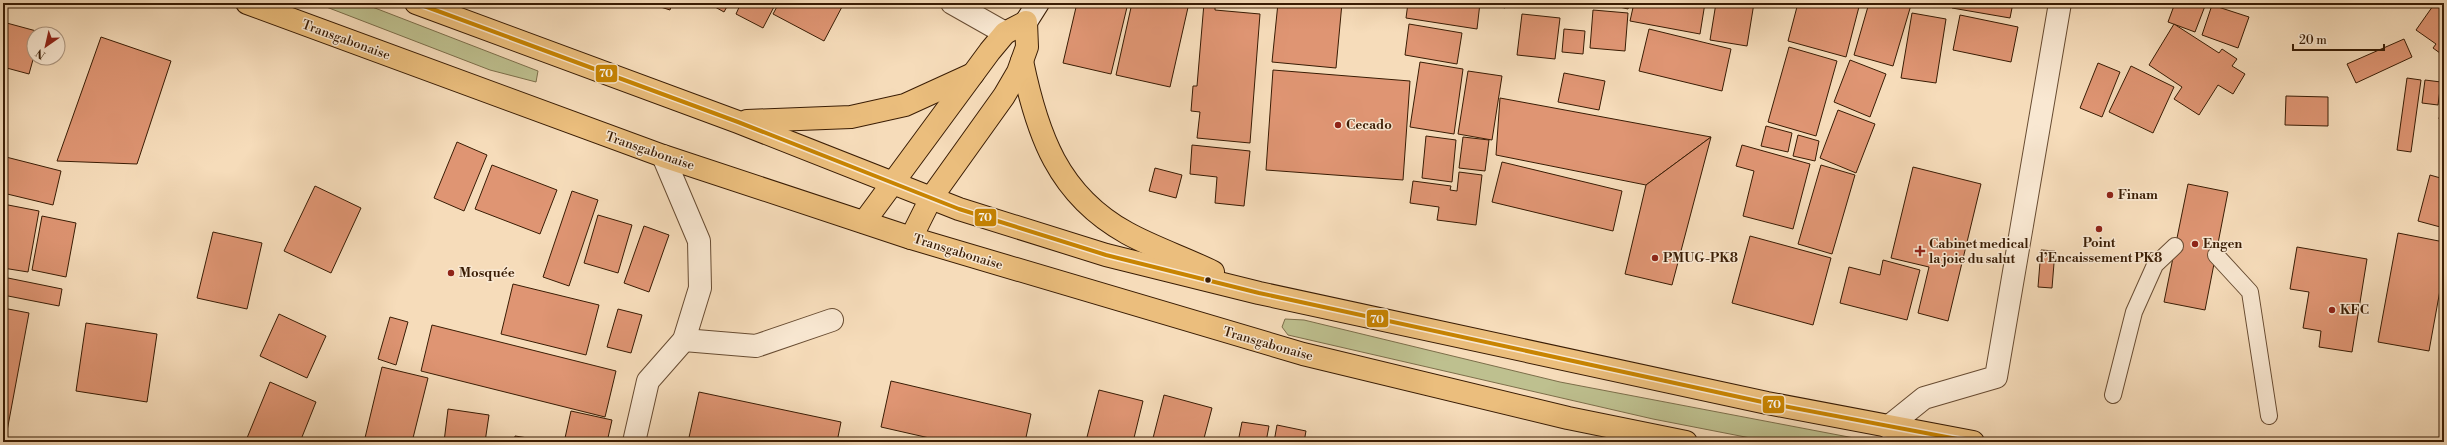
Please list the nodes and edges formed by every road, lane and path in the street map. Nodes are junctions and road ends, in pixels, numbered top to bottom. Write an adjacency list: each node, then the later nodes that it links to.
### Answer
1 (247, 3): 11 (highway, Transgabonaise)
2 (416, 3): 10 (highway)
3 (952, 3): 7 (street)
4 (1038, 3): 6 (street)
5 (2060, 3): 23 (street)
6 (1026, 22): 7 (highway); 8 (highway)
7 (1005, 33): 9 (highway)
8 (1022, 61): 13 (highway); 18 (highway)
9 (974, 73): 10 (highway); 12 (highway)
10 (738, 122): 12 (highway)
11 (663, 156): 14 (highway, Transgabonaise); 20 (street)
12 (893, 184): 13 (highway); 14 (highway)
13 (931, 198): 15 (highway); 18 (highway)
14 (864, 222): 15 (highway, Transgabonaise)
15 (911, 238): 25 (highway, Transgabonaise)
16 (2175, 246): 21 (lane)
17 (2216, 255): 22 (lane)
18 (1259, 293): 23 (highway)
19 (832, 320): 20 (street)
20 (684, 340): 24 (street)
21 (2113, 395)
22 (2269, 416)
23 (1888, 427): 26 (highway)
24 (634, 442)
25 (1686, 442)
26 (1973, 442)

